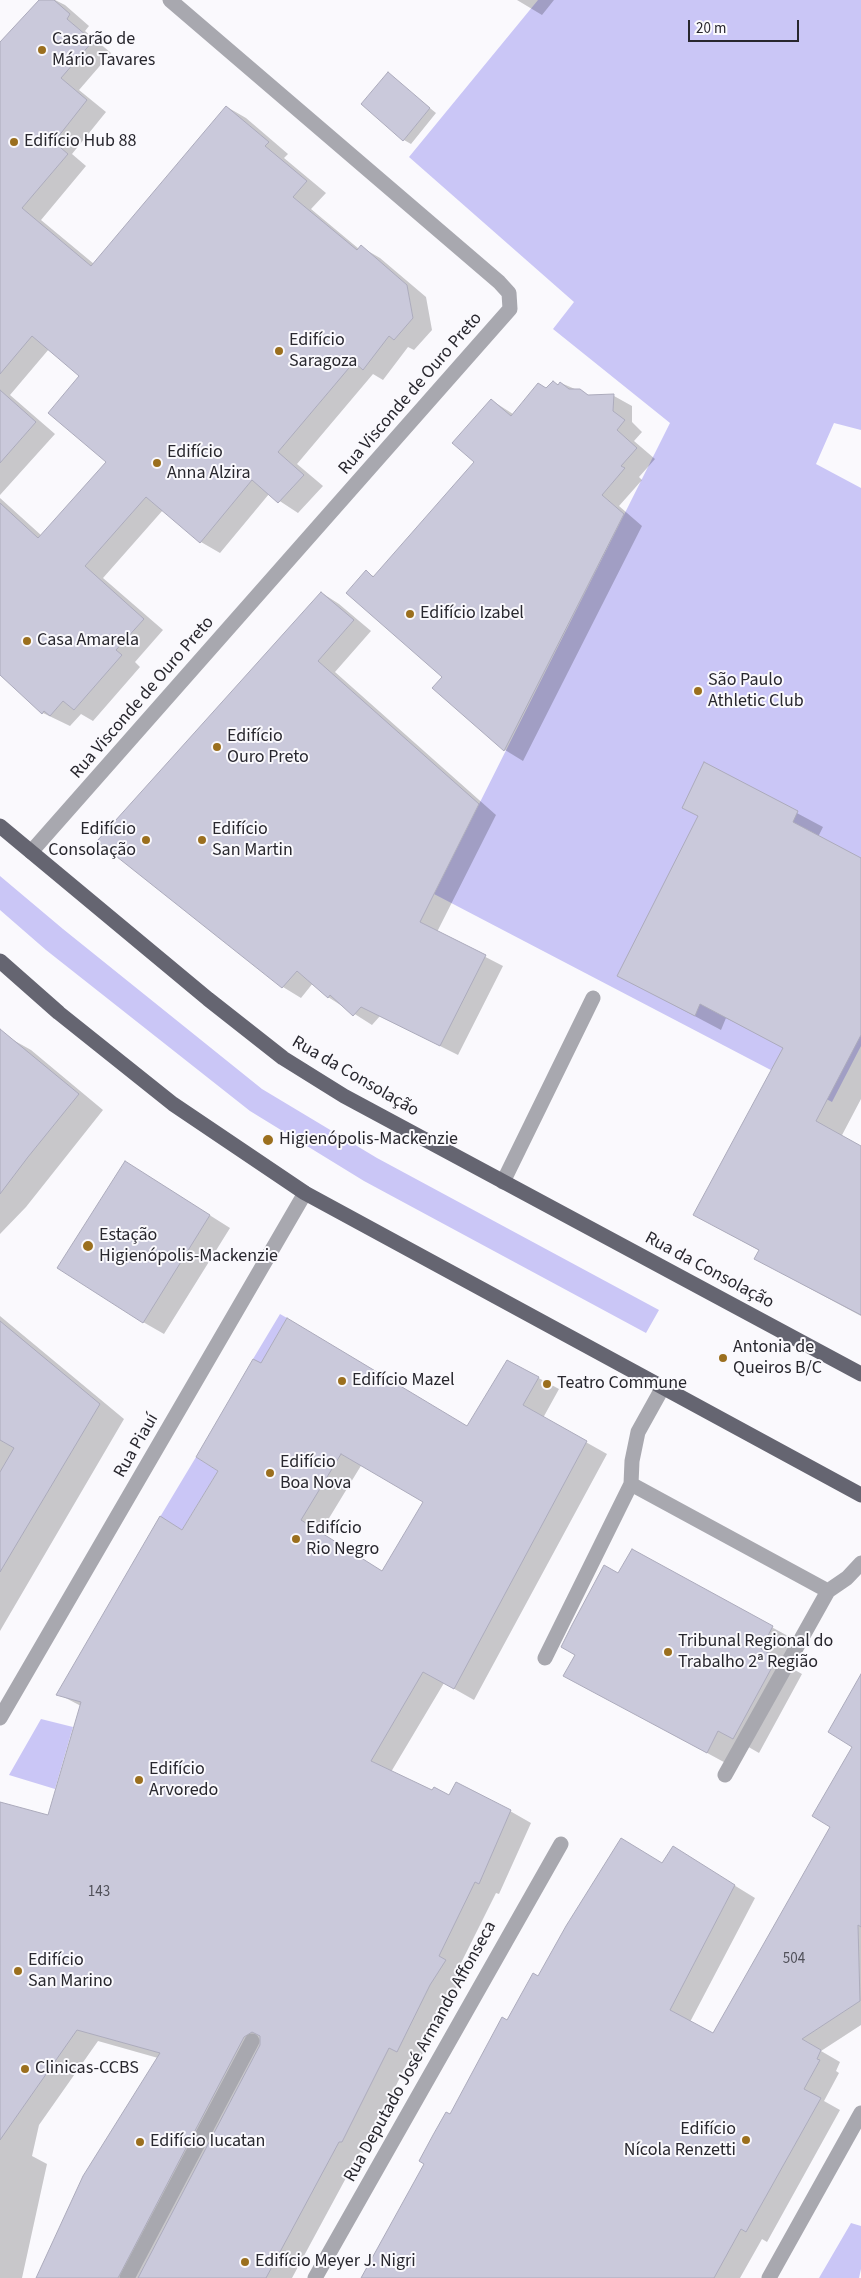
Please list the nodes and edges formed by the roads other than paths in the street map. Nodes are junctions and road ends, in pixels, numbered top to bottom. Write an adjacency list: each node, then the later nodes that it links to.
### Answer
1 (170, 0): 3 (street, Rua Visconde de Ouro Preto)
2 (0, 826): 3 (main road, Rua da Consolação)
3 (31, 852): 6 (main road, Rua da Consolação)
4 (0, 962): 7 (main road)
5 (593, 998): 6 (street)
6 (503, 1182): 8 (main road, Rua da Consolação)
7 (305, 1193): 9 (main road); 15 (street, Rua Piauí)
8 (861, 1374)
9 (663, 1387): 10 (street); 11 (main road)
10 (631, 1484): 13 (street); 14 (street)
11 (861, 1495)
12 (861, 1562): 13 (street)
13 (828, 1592): 16 (street)
14 (546, 1658)
15 (0, 1718)
16 (725, 1775)
17 (561, 1844): 21 (street, Rua Deputado José Armando Affonseca)
18 (252, 2041): 20 (street)
19 (861, 2113): 22 (street)
20 (127, 2278)
21 (315, 2278)
22 (769, 2278)

